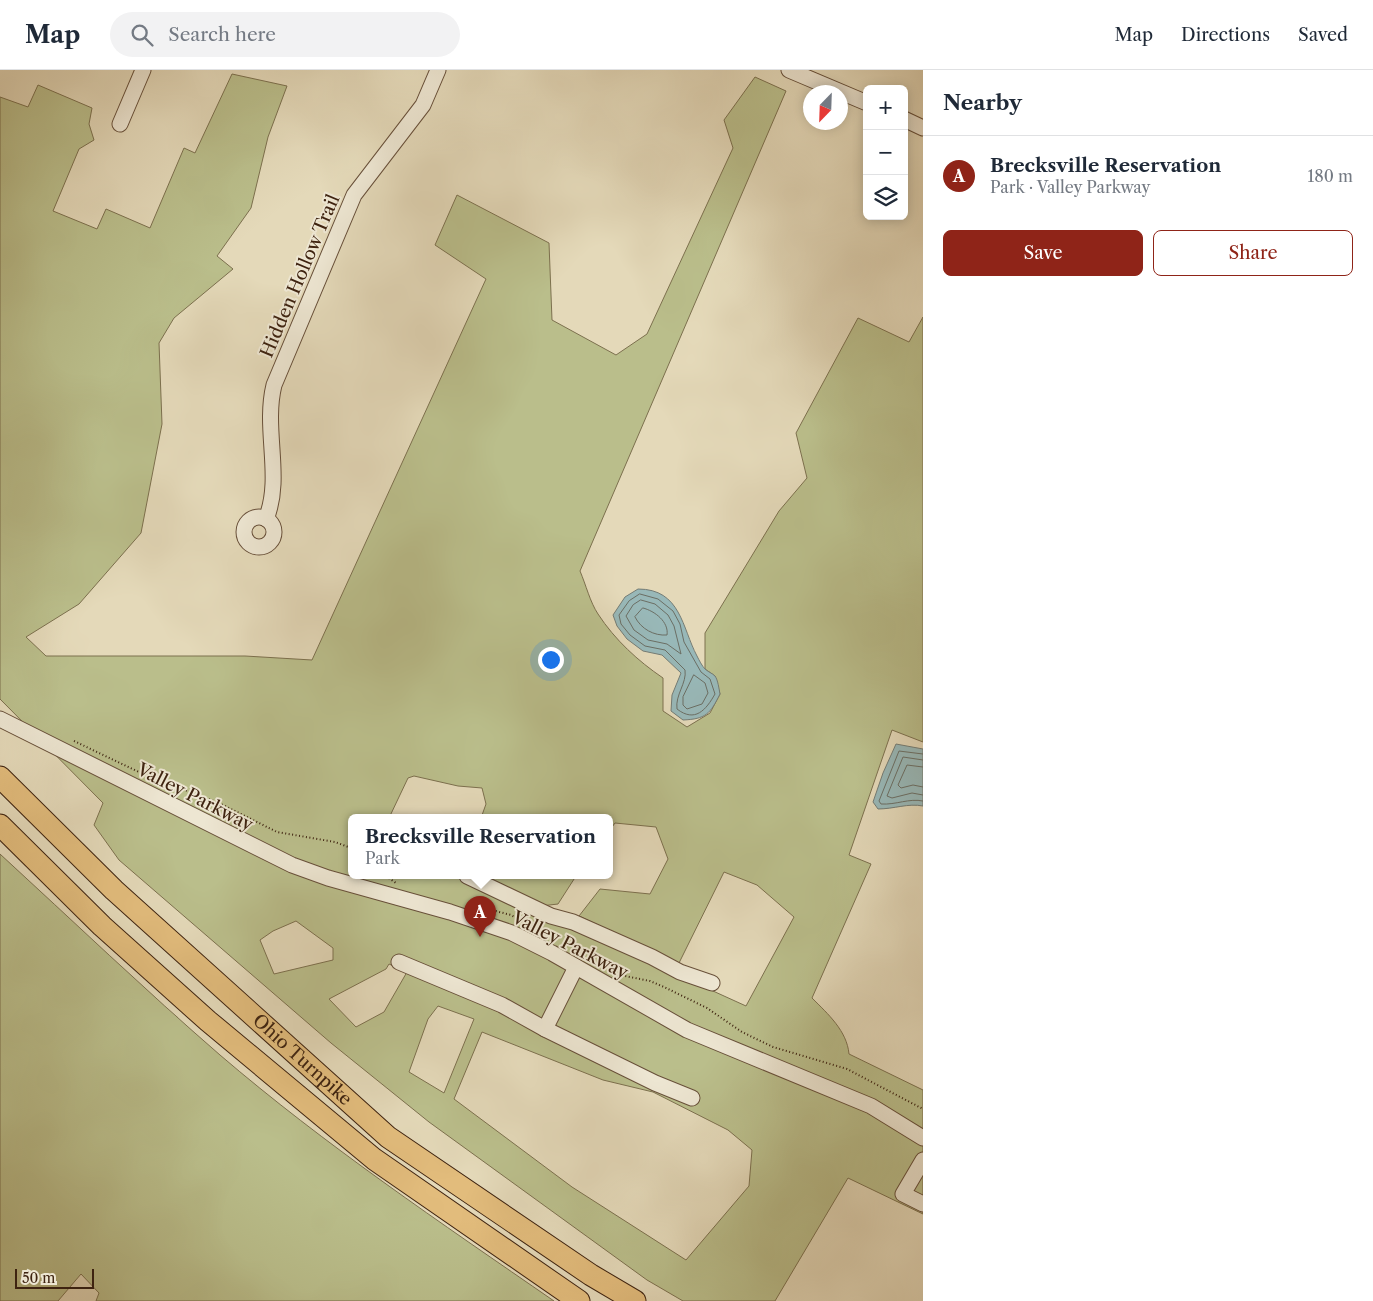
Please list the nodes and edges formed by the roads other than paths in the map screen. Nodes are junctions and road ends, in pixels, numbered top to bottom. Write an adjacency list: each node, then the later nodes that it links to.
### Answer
1 (143, 70): 6 (street)
2 (438, 70): 8 (street, Hidden Hollow Trail)
3 (789, 70): 4 (street)
4 (863, 101)
5 (908, 122): 7 (street)
6 (120, 124)
7 (923, 128)
8 (266, 519)
9 (0, 719): 14 (street, Valley Parkway)
10 (0, 777): 22 (highway, Ohio Turnpike)
11 (0, 825): 21 (highway, Ohio Turnpike)
12 (473, 879): 15 (street)
13 (399, 962): 16 (street)
14 (576, 967): 16 (street); 18 (street, Valley Parkway)
15 (712, 984)
16 (545, 1029): 17 (street)
17 (692, 1098)
18 (923, 1138)
19 (923, 1160): 20 (street)
20 (923, 1204)
21 (579, 1301)
22 (635, 1301)

